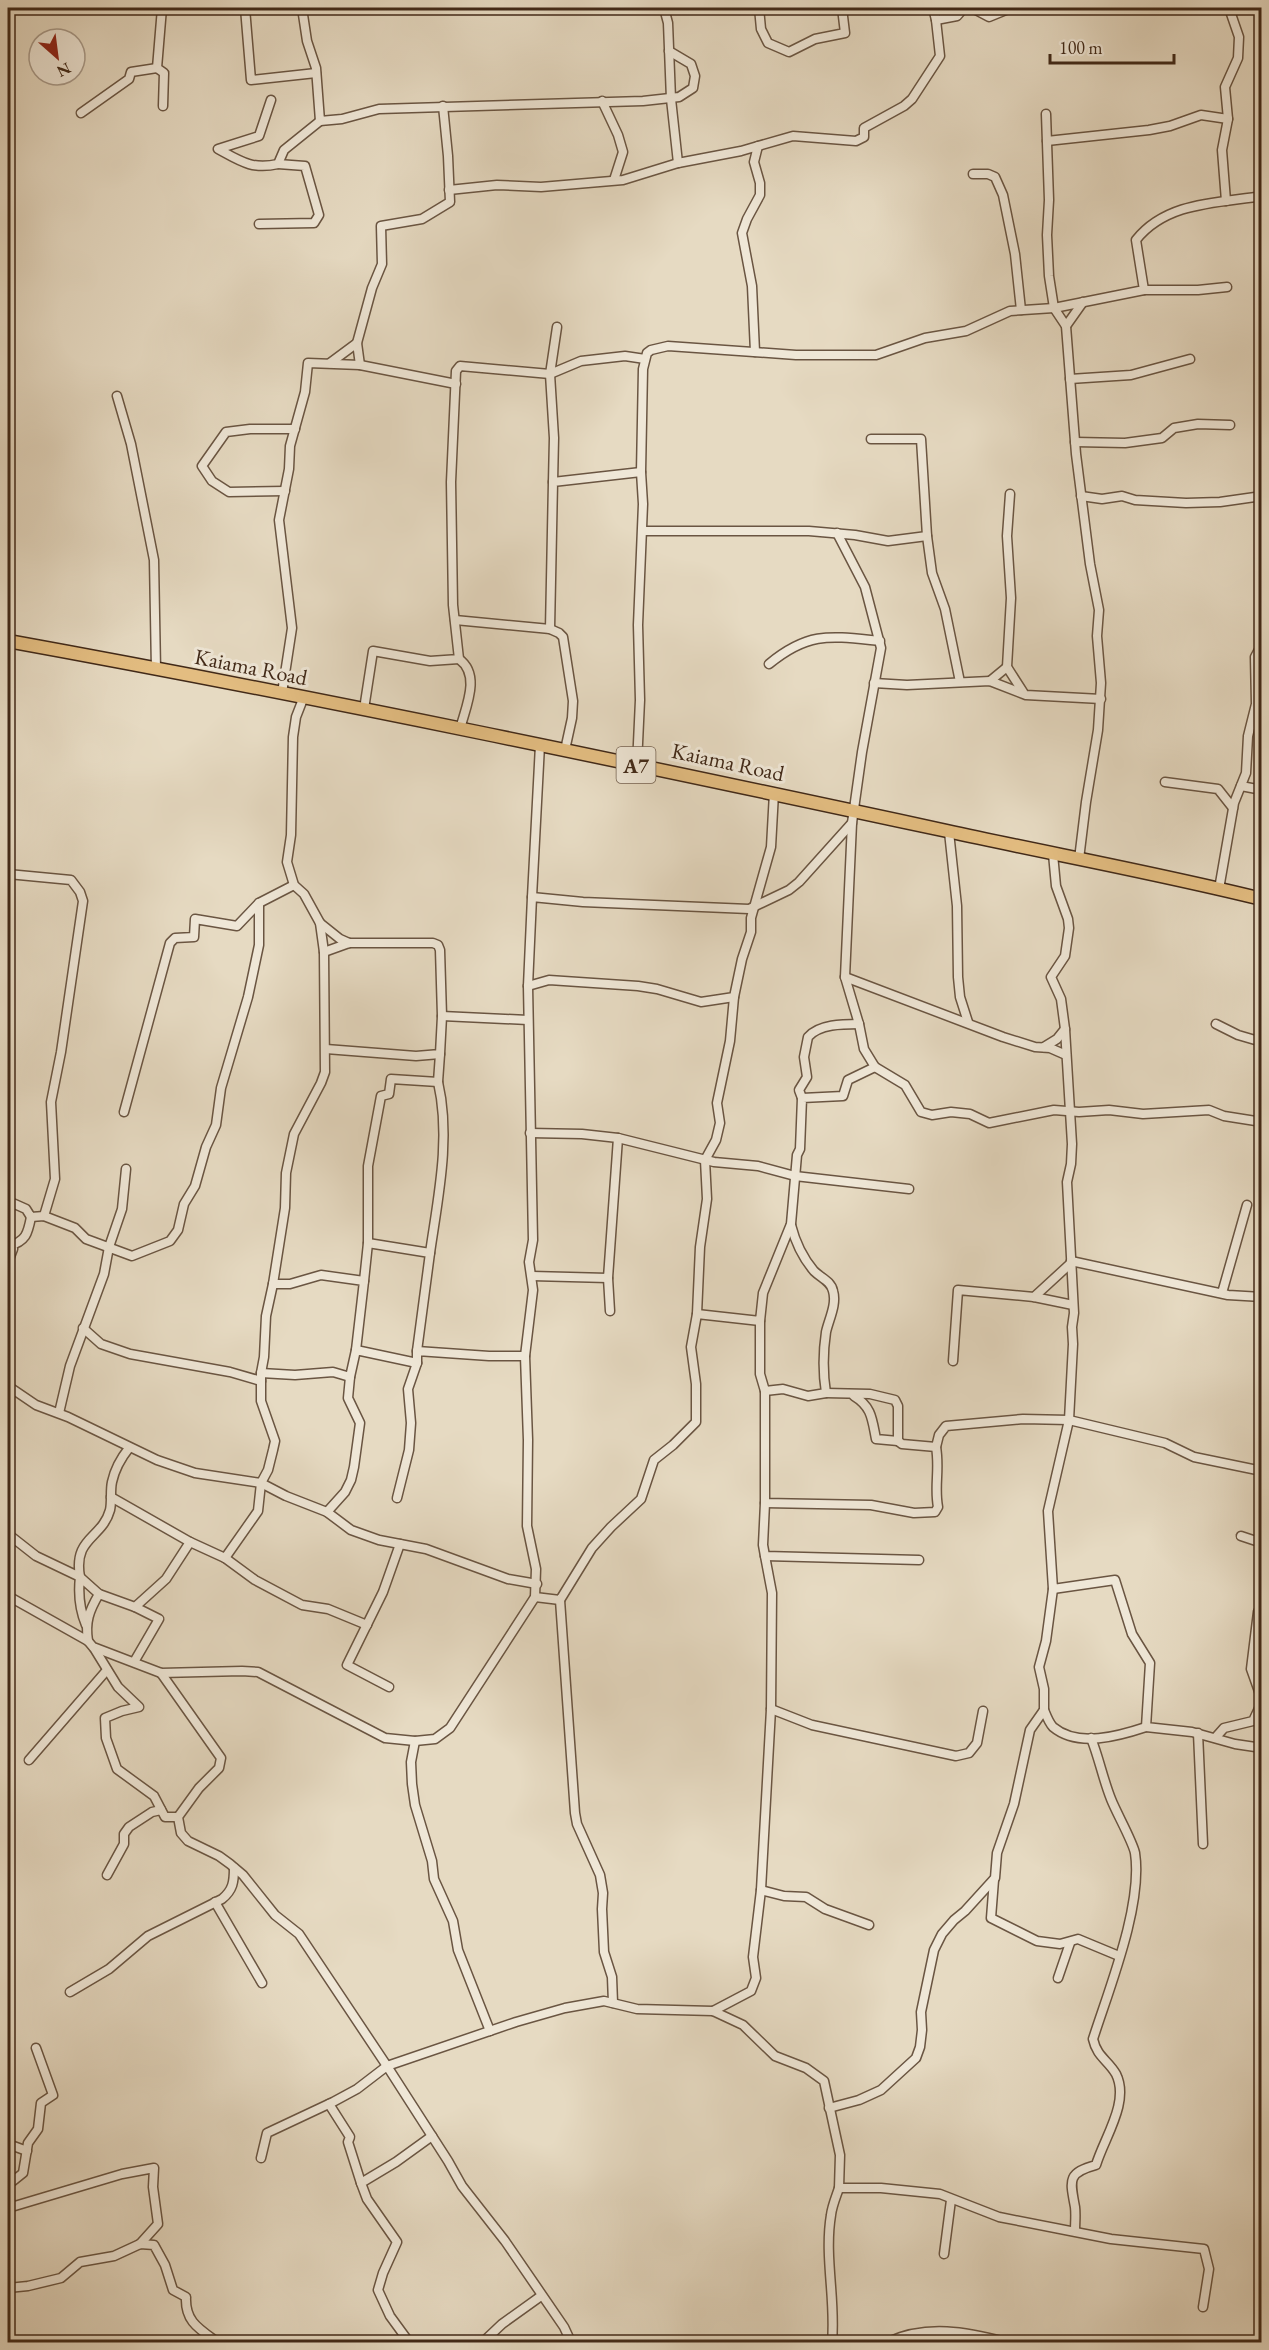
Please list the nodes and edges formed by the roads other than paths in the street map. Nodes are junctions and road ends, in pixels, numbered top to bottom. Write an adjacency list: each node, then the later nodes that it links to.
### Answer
1 (162, 8): 14 (street)
2 (245, 8): 15 (street)
3 (302, 8): 15 (street)
4 (664, 8): 13 (street)
5 (759, 8): 6 (street)
6 (842, 8)
7 (933, 8): 12 (street)
8 (964, 8): 12 (street)
9 (972, 8): 10 (street)
10 (1011, 8)
11 (1229, 8): 23 (street)
12 (936, 20): 26 (street)
13 (669, 51): 16 (street); 16 (street)
14 (157, 68): 19 (street); 21 (street)
15 (316, 73): 24 (street)
16 (671, 99): 18 (street); 27 (street)
17 (271, 100): 28 (street)
18 (602, 101): 20 (street); 30 (street)
19 (163, 106)
20 (443, 106): 24 (street); 31 (street)
21 (81, 113)
22 (1046, 114): 25 (street)
23 (1228, 119): 25 (street); 33 (street)
24 (320, 122): 28 (street)
25 (1047, 141): 38 (street)
26 (758, 146): 27 (street); 43 (street)
27 (678, 163): 30 (street)
28 (278, 164): 34 (street)
29 (973, 174): 39 (street)
30 (614, 180): 31 (street)
31 (449, 190): 42 (street)
32 (1262, 196): 33 (street)
33 (1226, 201): 36 (street)
34 (259, 224)
35 (1227, 287): 36 (street)
36 (1144, 290): 37 (street)
37 (1083, 302): 38 (street); 40 (street)
38 (1054, 309): 39 (street); 40 (street)
39 (1021, 310): 43 (street)
40 (1066, 326): 49 (street)
41 (558, 327): 48 (street)
42 (357, 343): 46 (street); 47 (street)
43 (755, 352): 44 (street)
44 (645, 359): 48 (street); 56 (street)
45 (1190, 359): 49 (street)
46 (330, 363): 47 (street); 53 (street)
47 (360, 365): 50 (street)
48 (550, 374): 50 (street); 57 (street)
49 (1070, 379): 55 (street)
50 (456, 384): 65 (street)
51 (117, 396): 74 (street)
52 (1230, 425): 55 (street)
53 (295, 429): 58 (street); 58 (street)
54 (871, 439): 64 (street)
55 (1075, 442): 60 (street)
56 (641, 472): 57 (street); 62 (street)
57 (553, 482): 66 (street)
58 (285, 491): 78 (street)
59 (1010, 494): 73 (street)
60 (1081, 496): 61 (street); 81 (street)
61 (1262, 496)
62 (643, 531): 63 (street); 87 (street)
63 (837, 533): 64 (street); 68 (street)
64 (927, 536): 76 (street)
65 (455, 620): 66 (street); 71 (street)
66 (550, 629): 86 (street)
67 (8, 641): 74 (highway, Kaiama Road / A7)
68 (879, 641): 72 (street); 77 (street)
69 (1262, 644): 70 (street)
70 (1258, 657): 82 (street)
71 (459, 659): 83 (street); 84 (street)
72 (769, 664)
73 (1007, 667): 75 (street); 79 (street)
74 (156, 670): 78 (highway, Kaiama Road / A7)
75 (990, 681): 76 (street); 79 (street)
76 (960, 682): 77 (street)
77 (874, 683): 93 (street)
78 (282, 693): 80 (highway, Kaiama Road / A7)
79 (1026, 695): 81 (street)
80 (303, 699): 83 (highway, Kaiama Road / A7); 99 (street)
81 (1101, 699): 97 (street)
82 (1258, 705): 89 (street)
83 (364, 709): 84 (highway, Kaiama Road / A7)
84 (460, 729): 85 (highway, Kaiama Road / A7)
85 (540, 745): 86 (highway, Kaiama Road / A7); 101 (street)
86 (565, 750): 87 (highway, Kaiama Road / A7)
87 (638, 765): 91 (highway, Kaiama Road / A7)
88 (1165, 782): 92 (street)
89 (1241, 786): 90 (street); 92 (street)
90 (1262, 790)
91 (774, 794): 93 (highway, Kaiama Road / A7); 104 (street)
92 (1233, 808): 100 (street)
93 (854, 810): 94 (street); 95 (highway, Kaiama Road / A7)
94 (852, 823): 104 (street); 108 (street)
95 (949, 832): 96 (highway, Kaiama Road / A7); 113 (street)
96 (1053, 854): 97 (highway, Kaiama Road / A7); 116 (street)
97 (1079, 859): 100 (highway, Kaiama Road / A7)
98 (8, 874): 136 (street)
99 (294, 885): 103 (street); 105 (street)
100 (1220, 889): 102 (highway, Kaiama Road / A7)
101 (532, 897): 104 (street); 109 (street)
102 (1262, 899)
103 (259, 903): 126 (street); 141 (street)
104 (755, 907): 110 (street)
105 (320, 923): 106 (street); 107 (street)
106 (349, 943): 107 (street); 111 (street)
107 (324, 952): 119 (street)
108 (845, 977): 113 (street); 114 (street)
109 (528, 986): 110 (street); 112 (street)
110 (734, 997): 130 (street)
111 (442, 1016): 112 (street); 120 (street)
112 (528, 1020): 128 (street)
113 (968, 1022): 118 (street)
114 (859, 1024): 122 (street); 124 (street)
115 (1216, 1024): 117 (street)
116 (1065, 1029): 118 (street); 121 (street)
117 (1262, 1042)
118 (1043, 1047): 121 (street)
119 (326, 1049): 120 (street); 148 (street)
120 (440, 1054): 123 (street)
121 (1066, 1055): 125 (street)
122 (875, 1067): 124 (street); 125 (street)
123 (438, 1082): 139 (street); 142 (street)
124 (802, 1098): 132 (street)
125 (1068, 1111): 127 (street); 144 (street)
126 (124, 1112)
127 (1262, 1122)
128 (530, 1133): 129 (street); 145 (street)
129 (618, 1138): 130 (street); 146 (street)
130 (705, 1160): 132 (street); 154 (street)
131 (126, 1169): 141 (street)
132 (795, 1176): 133 (street); 138 (street)
133 (909, 1189)
134 (8, 1201): 137 (street)
135 (1247, 1205): 149 (street)
136 (44, 1216): 137 (street); 141 (street)
137 (32, 1217): 140 (street)
138 (791, 1224): 155 (street); 166 (street)
139 (368, 1243): 142 (street); 147 (street)
140 (8, 1245): 143 (street)
141 (109, 1247): 156 (street)
142 (430, 1253): 158 (street)
143 (8, 1262)
144 (1071, 1262): 149 (street); 150 (street); 152 (street)
145 (531, 1276): 146 (street); 159 (street)
146 (608, 1278): 153 (street)
147 (364, 1281): 148 (street); 157 (street)
148 (273, 1284): 162 (street)
149 (1222, 1293): 151 (street)
150 (1034, 1297): 152 (street); 160 (street)
151 (1262, 1297)
152 (1073, 1305): 169 (street)
153 (610, 1311)
154 (697, 1314): 155 (street); 193 (street)
155 (760, 1321): 165 (street)
156 (83, 1328): 162 (street); 168 (street)
157 (356, 1350): 161 (street); 163 (street)
158 (417, 1351): 159 (street); 161 (street)
159 (525, 1356): 188 (street)
160 (953, 1361)
161 (417, 1363): 176 (street)
162 (261, 1377): 163 (street); 174 (street)
163 (350, 1377): 178 (street)
164 (8, 1386): 168 (street)
165 (765, 1391): 166 (street); 177 (street)
166 (826, 1394): 167 (street)
167 (853, 1395): 170 (street); 170 (street)
168 (58, 1413): 172 (street)
169 (1069, 1420): 171 (street); 173 (street); 189 (street)
170 (898, 1441): 171 (street)
171 (936, 1447): 177 (street)
172 (129, 1448): 174 (street); 175 (street)
173 (1262, 1471)
174 (261, 1483): 178 (street); 185 (street)
175 (111, 1497): 181 (street); 187 (street)
176 (397, 1498)
177 (765, 1503): 184 (street)
178 (327, 1512): 183 (street)
179 (8, 1534): 187 (street)
180 (1241, 1536): 182 (street)
181 (190, 1542): 185 (street); 195 (street)
182 (1262, 1543)
183 (400, 1545): 188 (street); 197 (street)
184 (765, 1556): 186 (street); 204 (street)
185 (225, 1558): 197 (street)
186 (919, 1560)
187 (80, 1577): 190 (street); 196 (street)
188 (537, 1584): 192 (street)
189 (1053, 1589): 205 (street); 207 (street)
190 (99, 1594): 195 (street); 196 (street)
191 (8, 1596): 198 (street)
192 (535, 1597): 193 (street); 211 (street)
193 (560, 1600): 228 (street)
194 (1262, 1604): 203 (street)
195 (135, 1607): 199 (street)
196 (86, 1625): 198 (street)
197 (367, 1625): 202 (street)
198 (91, 1644): 199 (street); 200 (street)
199 (134, 1662): 201 (street)
200 (107, 1670): 213 (street); 214 (street)
201 (161, 1673): 211 (street); 215 (street)
202 (389, 1687)
203 (1262, 1701): 209 (street)
204 (771, 1709): 206 (street); 220 (street)
205 (1044, 1710): 210 (street); 219 (street)
206 (983, 1711)
207 (1146, 1727): 208 (street); 210 (street)
208 (1198, 1733): 209 (street); 216 (street)
209 (1216, 1737): 212 (street)
210 (1091, 1738): 224 (street)
211 (415, 1741): 230 (street)
212 (1262, 1748)
213 (29, 1760)
214 (161, 1810): 215 (street); 218 (street)
215 (178, 1817): 217 (street)
216 (1203, 1844)
217 (234, 1868): 221 (street); 232 (street)
218 (107, 1875)
219 (995, 1878): 223 (street); 234 (street)
220 (761, 1890): 222 (street); 229 (street)
221 (215, 1902): 226 (street); 227 (street)
222 (869, 1925)
223 (1070, 1943): 224 (street); 225 (street)
224 (1119, 1956): 244 (street)
225 (1058, 1978)
226 (262, 1983)
227 (70, 1992)
228 (613, 2003): 229 (street); 230 (street)
229 (713, 2011): 234 (street)
230 (490, 2031): 232 (street)
231 (36, 2049): 237 (street)
232 (387, 2066): 233 (street); 235 (street)
233 (329, 2104): 238 (street); 240 (street)
234 (829, 2108): 241 (street)
235 (432, 2136): 240 (street); 248 (street)
236 (8, 2144): 237 (street)
237 (27, 2151): 239 (street)
238 (261, 2158)
239 (8, 2183)
240 (361, 2183): 251 (street)
241 (839, 2188): 242 (street); 254 (street)
242 (951, 2200): 244 (street); 246 (street)
243 (8, 2208): 245 (street)
244 (1075, 2231): 249 (street)
245 (140, 2244): 247 (street); 250 (street)
246 (945, 2254)
247 (8, 2288)
248 (542, 2296): 252 (street); 253 (street)
249 (1203, 2307)
250 (214, 2343)
251 (409, 2343)
252 (483, 2343)
253 (571, 2343)
254 (832, 2343)
255 (888, 2343): 256 (street)
256 (1006, 2343)

